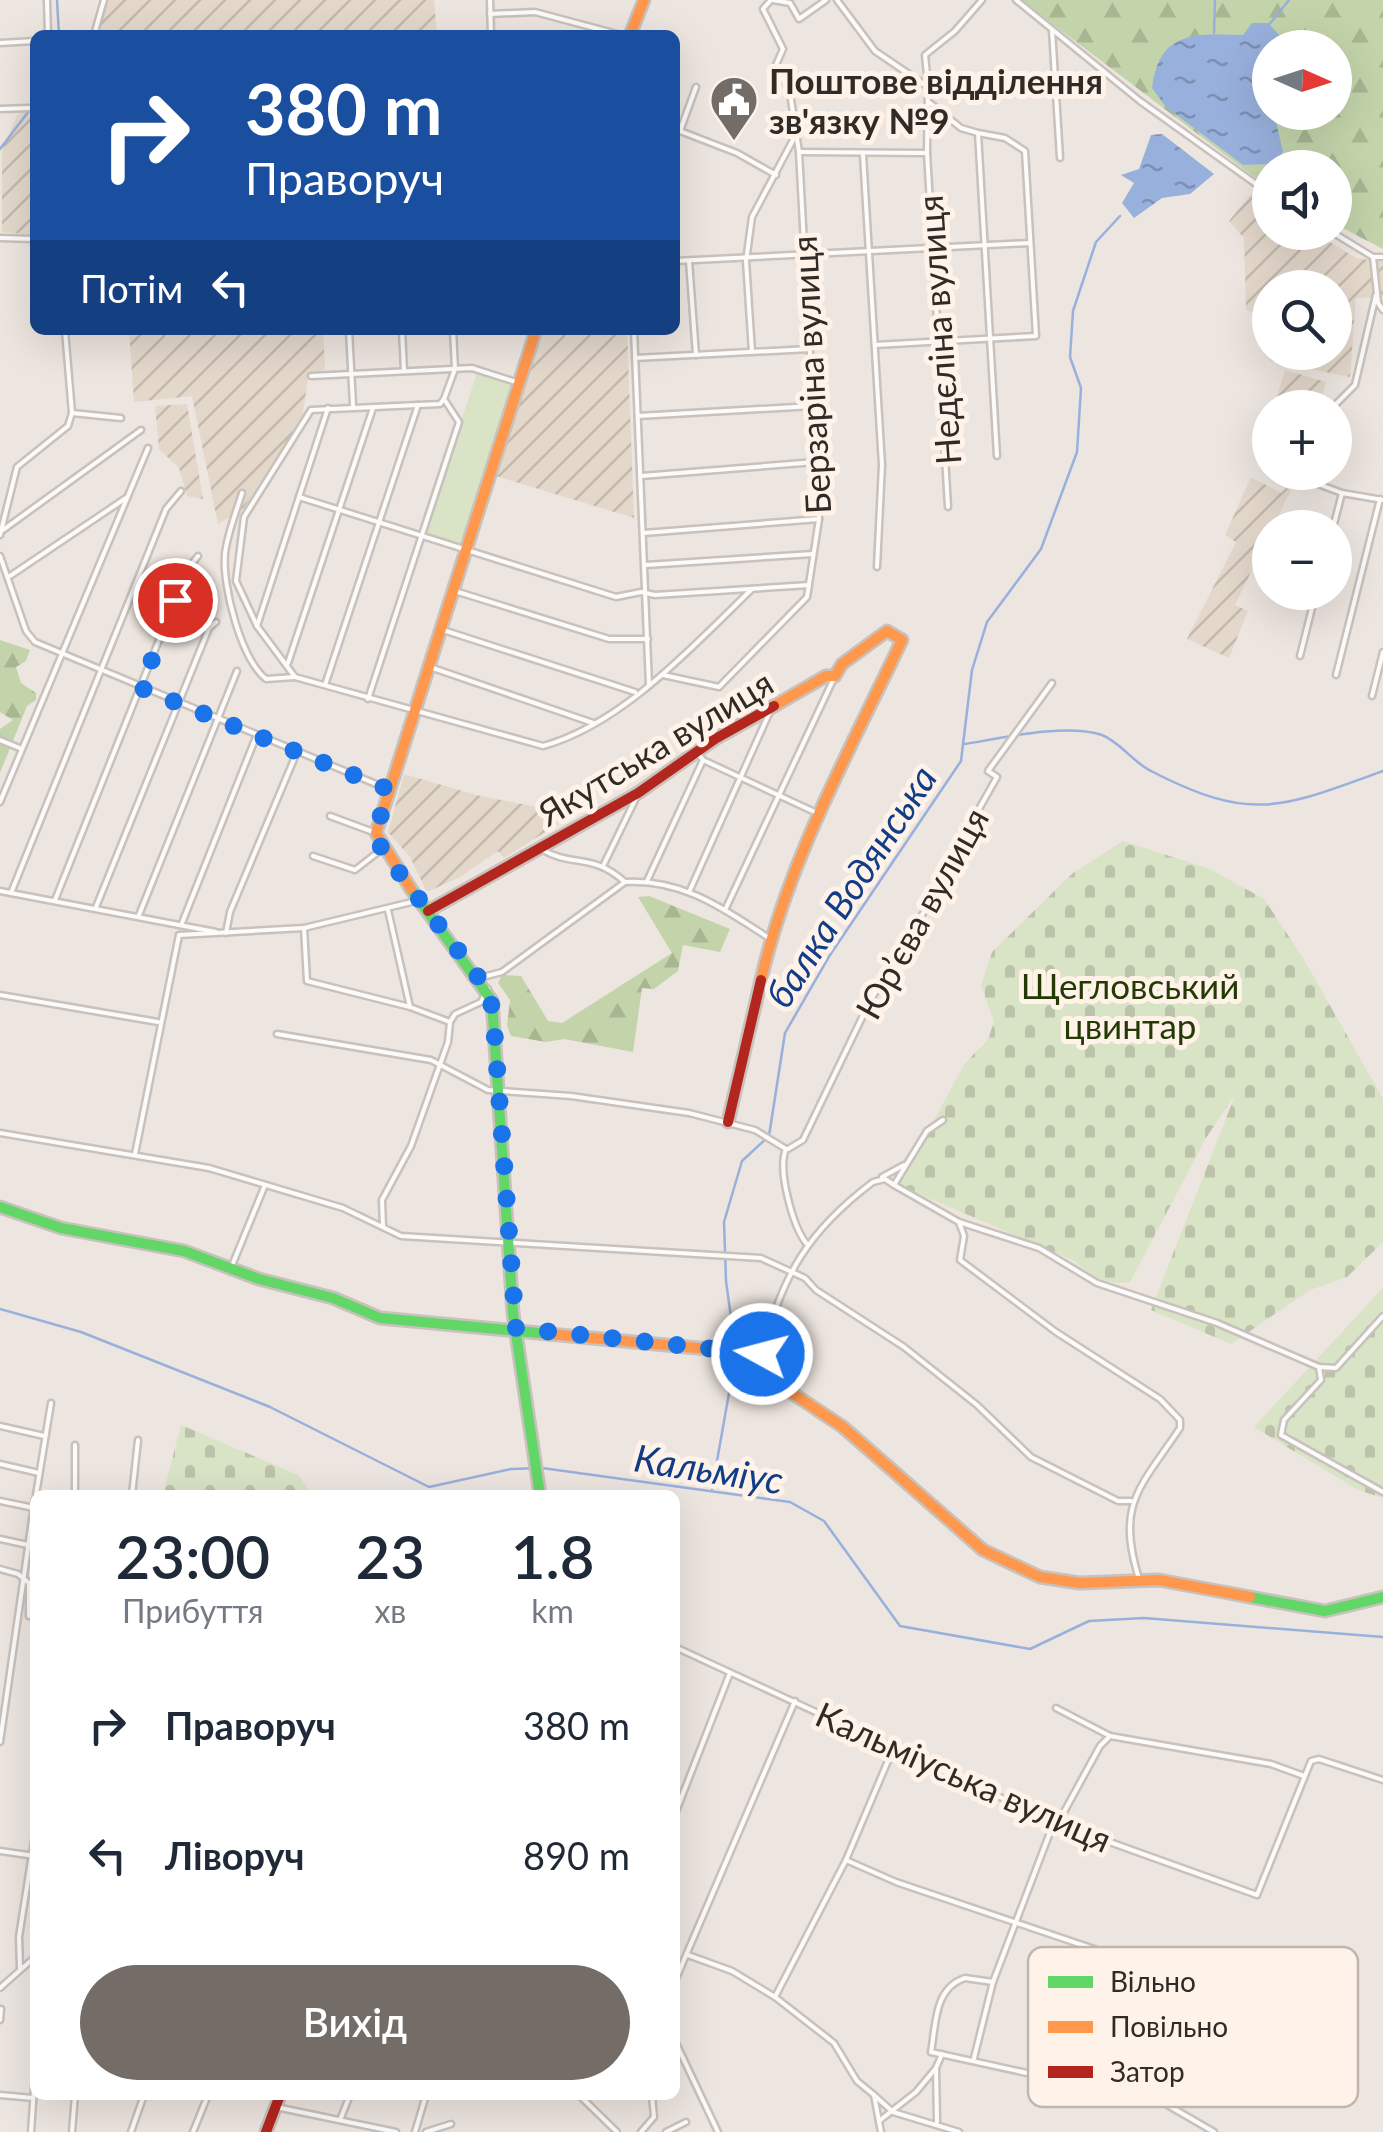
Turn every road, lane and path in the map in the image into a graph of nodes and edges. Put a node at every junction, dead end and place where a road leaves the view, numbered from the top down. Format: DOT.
graph roads {
  1 [pos="47,0"];
  2 [pos="104,0"];
  3 [pos="490,0"];
  4 [pos="644,0"];
  5 [pos="772,0"];
  6 [pos="826,0"];
  7 [pos="837,0"];
  8 [pos="982,0"];
  9 [pos="1016,0"];
  10 [pos="490,14"];
  11 [pos="48,30"];
  12 [pos="95,30"];
  13 [pos="491,30"];
  14 [pos="602,30"];
  15 [pos="632,30"];
  16 [pos="1052,30"];
  17 [pos="30,41"];
  18 [pos="0,42"];
  19 [pos="696,86"];
  20 [pos="928,87"];
  21 [pos="930,103"];
  22 [pos="29,108"];
  23 [pos="0,109"];
  24 [pos="978,133"];
  25 [pos="795,137"];
  26 [pos="798,152"];
  27 [pos="927,154"];
  28 [pos="864,155"];
  29 [pos="1060,158"];
  30 [pos="776,175"];
  31 [pos="1252,181"];
  32 [pos="0,238"];
  33 [pos="30,240"];
  34 [pos="1030,243"];
  35 [pos="1352,244"];
  36 [pos="984,246"];
  37 [pos="933,250"];
  38 [pos="869,255"];
  39 [pos="1373,257"];
  40 [pos="1383,257"];
  41 [pos="806,258"];
  42 [pos="680,261"];
  43 [pos="746,261"];
  44 [pos="689,262"];
  45 [pos="1376,295"];
  46 [pos="1383,310"];
  47 [pos="65,335"];
  48 [pos="349,335"];
  49 [pos="402,335"];
  50 [pos="453,335"];
  51 [pos="534,335"];
  52 [pos="634,335"];
  53 [pos="990,339"];
  54 [pos="939,342"];
  55 [pos="875,345"];
  56 [pos="810,349"];
  57 [pos="752,352"];
  58 [pos="696,355"];
  59 [pos="635,358"];
  60 [pos="455,369"];
  61 [pos="404,371"];
  62 [pos="352,374"];
  63 [pos="311,376"];
  64 [pos="519,383"];
  65 [pos="1349,390"];
  66 [pos="444,400"];
  67 [pos="418,405"];
  68 [pos="814,406"];
  69 [pos="354,407"];
  70 [pos="328,408"];
  71 [pos="374,408"];
  72 [pos="72,413"];
  73 [pos="638,416"];
  74 [pos="122,418"];
  75 [pos="141,430"];
  76 [pos="148,448"];
  77 [pos="996,456"];
  78 [pos="816,462"];
  79 [pos="641,476"];
  80 [pos="1332,490"];
  81 [pos="181,491"];
  82 [pos="242,493"];
  83 [pos="1342,494"];
  84 [pos="126,498"];
  85 [pos="298,498"];
  86 [pos="1382,500"];
  87 [pos="948,507"];
  88 [pos="1338,510"];
  89 [pos="339,511"];
  90 [pos="819,520"];
  91 [pos="378,524"];
  92 [pos="1,533"];
  93 [pos="644,533"];
  94 [pos="421,536"];
  95 [pos="466,550"];
  96 [pos="814,554"];
  97 [pos="0,556"];
  98 [pos="198,556"];
  99 [pos="646,565"];
  100 [pos="877,567"];
  101 [pos="8,578"];
  102 [pos="809,585"];
  103 [pos="752,588"];
  104 [pos="452,590"];
  105 [pos="646,593"];
  106 [pos="1312,610"];
  107 [pos="216,622"];
  108 [pos="257,626"];
  109 [pos="440,629"];
  110 [pos="648,639"];
  111 [pos="1383,652"];
  112 [pos="62,655"];
  113 [pos="1300,656"];
  114 [pos="288,663"];
  115 [pos="427,666"];
  116 [pos="101,671"];
  117 [pos="237,671"];
  118 [pos="663,675"];
  119 [pos="1336,675"];
  120 [pos="834,676"];
  121 [pos="295,677"];
  122 [pos="1052,682"];
  123 [pos="649,685"];
  124 [pos="325,686"];
  125 [pos="141,688"];
  126 [pos="637,693"];
  127 [pos="1372,696"];
  128 [pos="368,699"];
  129 [pos="179,704"];
  130 [pos="772,706"];
  131 [pos="413,709"];
  132 [pos="218,720"];
  133 [pos="593,722"];
  134 [pos="257,735"];
  135 [pos="0,740"];
  136 [pos="22,749"];
  137 [pos="297,752"];
  138 [pos="700,755"];
  139 [pos="741,777"];
  140 [pos="388,789"];
  141 [pos="638,794"];
  142 [pos="779,795"];
  143 [pos="0,802"];
  144 [pos="819,814"];
  145 [pos="330,816"];
  146 [pos="376,833"];
  147 [pos="542,849"];
  148 [pos="382,850"];
  149 [pos="313,856"];
  150 [pos="604,864"];
  151 [pos="647,881"];
  152 [pos="625,882"];
  153 [pos="690,890"];
  154 [pos="0,891"];
  155 [pos="10,893"];
  156 [pos="55,900"];
  157 [pos="420,900"];
  158 [pos="96,907"];
  159 [pos="388,910"];
  160 [pos="428,910"];
  161 [pos="724,910"];
  162 [pos="139,915"];
  163 [pos="182,923"];
  164 [pos="304,928"];
  165 [pos="223,933"];
  166 [pos="770,939"];
  167 [pos="479,978"];
  168 [pos="488,990"];
  169 [pos="0,995"];
  170 [pos="410,1006"];
  171 [pos="158,1022"];
  172 [pos="450,1022"];
  173 [pos="278,1034"];
  174 [pos="439,1064"];
  175 [pos="499,1090"];
  176 [pos="943,1120"];
  177 [pos="728,1122"];
  178 [pos="0,1133"];
  179 [pos="786,1150"];
  180 [pos="135,1154"];
  181 [pos="908,1162"];
  182 [pos="873,1182"];
  183 [pos="265,1185"];
  184 [pos="894,1185"];
  185 [pos="0,1207"];
  186 [pos="960,1222"];
  187 [pos="383,1229"];
  188 [pos="510,1243"];
  189 [pos="806,1243"];
  190 [pos="230,1268"];
  191 [pos="790,1272"];
  192 [pos="1383,1316"];
  193 [pos="516,1328"];
  194 [pos="762,1354"];
  195 [pos="1319,1367"];
  196 [pos="51,1403"];
  197 [pos="0,1426"];
  198 [pos="45,1436"];
  199 [pos="138,1440"];
  200 [pos="75,1445"];
  201 [pos="0,1464"];
  202 [pos="39,1473"];
  203 [pos="36,1490"];
  204 [pos="74,1490"];
  205 [pos="133,1490"];
  206 [pos="539,1490"];
  207 [pos="1383,1492"];
  208 [pos="0,1501"];
  209 [pos="1132,1502"];
  210 [pos="30,1507"];
  211 [pos="30,1533"];
  212 [pos="0,1539"];
  213 [pos="28,1545"];
  214 [pos="0,1569"];
  215 [pos="25,1578"];
  216 [pos="1140,1582"];
  217 [pos="1383,1597"];
  218 [pos="30,1605"];
  219 [pos="680,1649"];
  220 [pos="730,1673"];
  221 [pos="795,1701"];
  222 [pos="1056,1708"];
  223 [pos="1110,1736"];
  224 [pos="0,1742"];
  225 [pos="893,1750"];
  226 [pos="1306,1776"];
  227 [pos="1383,1780"];
  228 [pos="680,1801"];
  229 [pos="1056,1822"];
  230 [pos="0,1851"];
  231 [pos="30,1856"];
  232 [pos="846,1860"];
  233 [pos="30,1875"];
  234 [pos="1016,1923"];
  235 [pos="1087,1947"];
  236 [pos="688,1955"];
  237 [pos="30,1961"];
  238 [pos="20,1968"];
  239 [pos="680,1971"];
  240 [pos="993,1982"];
  241 [pos="0,1988"];
  242 [pos="775,1996"];
  243 [pos="1,2009"];
  244 [pos="0,2020"];
  245 [pos="680,2051"];
  246 [pos="942,2054"];
  247 [pos="974,2058"];
  248 [pos="936,2068"];
  249 [pos="1028,2071"];
  250 [pos="874,2094"];
  251 [pos="0,2096"];
  252 [pos="30,2098"];
  253 [pos="34,2100"];
  254 [pos="75,2100"];
  255 [pos="142,2100"];
  256 [pos="206,2100"];
  257 [pos="278,2100"];
  258 [pos="348,2100"];
  259 [pos="425,2100"];
  260 [pos="584,2100"];
  261 [pos="652,2100"];
  262 [pos="276,2107"];
  263 [pos="1171,2107"];
  264 [pos="893,2112"];
  265 [pos="340,2120"];
  266 [pos="879,2121"];
  267 [pos="686,2122"];
  268 [pos="938,2122"];
  269 [pos="452,2124"];
  270 [pos="31,2132"];
  271 [pos="72,2132"];
  272 [pos="131,2132"];
  273 [pos="193,2132"];
  274 [pos="266,2132"];
  275 [pos="396,2132"];
  276 [pos="415,2132"];
  277 [pos="426,2132"];
  278 [pos="617,2132"];
  279 [pos="642,2132"];
  280 [pos="666,2132"];
  281 [pos="718,2132"];
  282 [pos="882,2132"];
  283 [pos="959,2132"];
  284 [pos="1214,2132"];
  1 -- 11 [label="street"];
  2 -- 12 [label="street"];
  3 -- 10 [label="street"];
  4 -- 15 [label="street"];
  5 -- 6 [label="street"];
  5 -- 25 [label="street, Берзаріна вулиця"];
  7 -- 20 [label="street"];
  8 -- 20 [label="street"];
  9 -- 16 [label="street"];
  10 -- 13 [label="street"];
  10 -- 14 [label="street"];
  16 -- 29 [label="street"];
  16 -- 31 [label="street"];
  17 -- 18 [label="street"];
  19 -- 30 [label="street"];
  20 -- 21 [label="street, Недєліна вулиця"];
  21 -- 24 [label="street"];
  21 -- 27 [label="street, Недєліна вулиця"];
  22 -- 23 [label="street"];
  24 -- 34 [label="street"];
  24 -- 36 [label="street"];
  25 -- 26 [label="street, Берзаріна вулиця"];
  25 -- 30 [label="street"];
  26 -- 28 [label="street"];
  26 -- 41 [label="street, Берзаріна вулиця"];
  27 -- 28 [label="street"];
  27 -- 37 [label="street, Недєліна вулиця"];
  28 -- 38 [label="street"];
  30 -- 43 [label="street"];
  32 -- 33 [label="street"];
  34 -- 36 [label="street"];
  34 -- 53 [label="street"];
  35 -- 39 [label="street"];
  36 -- 37 [label="street"];
  36 -- 53 [label="street"];
  37 -- 38 [label="street"];
  37 -- 54 [label="street, Недєліна вулиця"];
  38 -- 41 [label="street"];
  38 -- 55 [label="street"];
  39 -- 40 [label="street"];
  39 -- 45 [label="street"];
  41 -- 43 [label="street"];
  41 -- 56 [label="street, Берзаріна вулиця"];
  42 -- 44 [label="street"];
  43 -- 44 [label="street"];
  43 -- 57 [label="street"];
  44 -- 58 [label="street"];
  45 -- 46 [label="street"];
  45 -- 65 [label="street"];
  47 -- 72 [label="street"];
  48 -- 62 [label="street"];
  49 -- 61 [label="street"];
  50 -- 60 [label="street"];
  51 -- 64 [label="street"];
  52 -- 59 [label="street"];
  53 -- 54 [label="street"];
  53 -- 77 [label="street"];
  54 -- 55 [label="street"];
  54 -- 87 [label="street, Недєліна вулиця"];
  55 -- 100 [label="street"];
  56 -- 57 [label="street"];
  56 -- 68 [label="street, Берзаріна вулиця"];
  57 -- 58 [label="street"];
  58 -- 59 [label="street"];
  59 -- 73 [label="street"];
  60 -- 61 [label="street"];
  60 -- 64 [label="street"];
  60 -- 66 [label="street"];
  61 -- 62 [label="street"];
  62 -- 63 [label="street"];
  62 -- 69 [label="street"];
  64 -- 95 [label="street"];
  66 -- 67 [label="street"];
  66 -- 94 [label="street"];
  67 -- 71 [label="street"];
  67 -- 91 [label="street"];
  68 -- 73 [label="street"];
  68 -- 78 [label="street, Берзаріна вулиця"];
  69 -- 70 [label="street"];
  69 -- 71 [label="street"];
  70 -- 85 [label="street"];
  70 -- 108 [label="street"];
  71 -- 89 [label="street"];
  72 -- 74 [label="street"];
  72 -- 92 [label="street"];
  73 -- 79 [label="street"];
  75 -- 92 [label="street"];
  76 -- 84 [label="street"];
  78 -- 79 [label="street"];
  78 -- 90 [label="street, Берзаріна вулиця"];
  79 -- 93 [label="street"];
  80 -- 83 [label="street"];
  81 -- 116 [label="street"];
  82 -- 121 [label="street"];
  83 -- 86 [label="street"];
  83 -- 88 [label="street"];
  84 -- 101 [label="street"];
  84 -- 112 [label="street"];
  85 -- 89 [label="street"];
  85 -- 108 [label="street"];
  86 -- 119 [label="street"];
  89 -- 91 [label="street"];
  89 -- 114 [label="street"];
  90 -- 93 [label="street"];
  90 -- 96 [label="street, Берзаріна вулиця"];
  91 -- 94 [label="street"];
  91 -- 124 [label="street"];
  93 -- 99 [label="street"];
  94 -- 95 [label="street"];
  94 -- 128 [label="street"];
  95 -- 104 [label="street"];
  95 -- 105 [label="street"];
  96 -- 99 [label="street"];
  96 -- 102 [label="street, Берзаріна вулиця"];
  97 -- 101 [label="street"];
  98 -- 125 [label="street"];
  99 -- 105 [label="street"];
  101 -- 112 [label="street"];
  102 -- 103 [label="street"];
  102 -- 118 [label="street, Берзаріна вулиця"];
  103 -- 105 [label="street"];
  103 -- 118 [label="street"];
  104 -- 109 [label="street"];
  104 -- 110 [label="street"];
  105 -- 110 [label="street"];
  106 -- 113 [label="street"];
  107 -- 129 [label="street"];
  108 -- 114 [label="street"];
  109 -- 115 [label="street"];
  109 -- 126 [label="street"];
  110 -- 123 [label="street"];
  111 -- 127 [label="street"];
  112 -- 116 [label="street"];
  112 -- 136 [label="street"];
  114 -- 121 [label="street"];
  115 -- 131 [label="street"];
  115 -- 133 [label="street"];
  116 -- 125 [label="street"];
  116 -- 155 [label="street"];
  117 -- 132 [label="street"];
  118 -- 123 [label="street"];
  120 -- 130 [label="street, Якутська вулиця"];
  120 -- 142 [label="street"];
  120 -- 144 [label="street, Якутська вулиця"];
  121 -- 124 [label="street"];
  122 -- 179 [label="street, Юр’єва вулиця"];
  123 -- 126 [label="street"];
  124 -- 128 [label="street"];
  125 -- 129 [label="street"];
  125 -- 156 [label="street"];
  126 -- 133 [label="street"];
  128 -- 131 [label="street"];
  129 -- 132 [label="street"];
  129 -- 158 [label="street"];
  130 -- 138 [label="street, Якутська вулиця"];
  130 -- 139 [label="street"];
  131 -- 133 [label="street"];
  131 -- 140 [label="street"];
  132 -- 134 [label="street"];
  132 -- 162 [label="street"];
  134 -- 137 [label="street"];
  134 -- 163 [label="street"];
  135 -- 136 [label="street"];
  136 -- 143 [label="street"];
  137 -- 140 [label="street"];
  137 -- 165 [label="street"];
  138 -- 139 [label="street"];
  138 -- 141 [label="street, Якутська вулиця"];
  138 -- 151 [label="street"];
  139 -- 142 [label="street"];
  139 -- 153 [label="street"];
  140 -- 146 [label="street"];
  141 -- 147 [label="street, Якутська вулиця"];
  141 -- 150 [label="street"];
  142 -- 144 [label="street"];
  142 -- 161 [label="street"];
  144 -- 166 [label="street"];
  145 -- 146 [label="street"];
  146 -- 148 [label="street"];
  147 -- 150 [label="street"];
  147 -- 160 [label="street, Якутська вулиця"];
  148 -- 149 [label="street"];
  148 -- 157 [label="street"];
  150 -- 152 [label="street"];
  151 -- 152 [label="street"];
  151 -- 153 [label="street"];
  152 -- 167 [label="street"];
  153 -- 161 [label="street"];
  154 -- 155 [label="street"];
  155 -- 156 [label="street"];
  156 -- 158 [label="street"];
  157 -- 159 [label="street"];
  157 -- 160 [label="street"];
  158 -- 162 [label="street"];
  159 -- 164 [label="street"];
  159 -- 170 [label="street"];
  160 -- 167 [label="street"];
  161 -- 166 [label="street"];
  162 -- 163 [label="street"];
  163 -- 165 [label="street"];
  164 -- 165 [label="street"];
  164 -- 170 [label="street"];
  165 -- 171 [label="street"];
  166 -- 177 [label="street"];
  167 -- 168 [label="street"];
  168 -- 172 [label="street"];
  168 -- 175 [label="street"];
  169 -- 171 [label="street"];
  170 -- 172 [label="street"];
  171 -- 180 [label="street"];
  172 -- 174 [label="street"];
  173 -- 174 [label="street"];
  174 -- 175 [label="street"];
  174 -- 187 [label="street"];
  175 -- 177 [label="street"];
  175 -- 188 [label="street"];
  176 -- 181 [label="street"];
  177 -- 179 [label="street"];
  178 -- 180 [label="street"];
  179 -- 189 [label="street"];
  180 -- 183 [label="street"];
  181 -- 182 [label="street"];
  181 -- 184 [label="street"];
  182 -- 184 [label="street"];
  182 -- 189 [label="street"];
  183 -- 187 [label="street"];
  183 -- 190 [label="street"];
  184 -- 186 [label="street"];
  185 -- 190 [label="street"];
  186 -- 195 [label="street"];
  186 -- 209 [label="street"];
  187 -- 188 [label="street"];
  188 -- 191 [label="street"];
  188 -- 193 [label="street"];
  189 -- 191 [label="street"];
  190 -- 193 [label="street"];
  191 -- 194 [label="street"];
  191 -- 209 [label="street"];
  192 -- 195 [label="street"];
  193 -- 194 [label="street"];
  193 -- 206 [label="street"];
  194 -- 216 [label="street"];
  195 -- 207 [label="street"];
  196 -- 198 [label="street"];
  197 -- 198 [label="street"];
  198 -- 202 [label="street"];
  199 -- 205 [label="street"];
  200 -- 204 [label="street"];
  201 -- 202 [label="street"];
  202 -- 203 [label="street"];
  208 -- 210 [label="street"];
  209 -- 216 [label="street"];
  211 -- 213 [label="street"];
  212 -- 213 [label="street"];
  213 -- 215 [label="street"];
  214 -- 215 [label="street"];
  215 -- 218 [label="street"];
  215 -- 224 [label="street"];
  216 -- 217 [label="street"];
  219 -- 220 [label="street, Кальміуська вулиця"];
  220 -- 221 [label="street, Кальміуська вулиця"];
  220 -- 228 [label="street"];
  221 -- 225 [label="street, Кальміуська вулиця"];
  221 -- 236 [label="street"];
  222 -- 223 [label="street"];
  223 -- 226 [label="street"];
  223 -- 229 [label="street"];
  225 -- 229 [label="street, Кальміуська вулиця"];
  225 -- 232 [label="street"];
  226 -- 227 [label="street"];
  226 -- 229 [label="street, Кальміуська вулиця"];
  229 -- 234 [label="street"];
  230 -- 231 [label="street"];
  232 -- 234 [label="street"];
  232 -- 242 [label="street"];
  233 -- 238 [label="street"];
  234 -- 235 [label="street"];
  234 -- 240 [label="street"];
  236 -- 239 [label="street"];
  236 -- 242 [label="street"];
  237 -- 238 [label="street"];
  238 -- 241 [label="street"];
  240 -- 246 [label="street"];
  240 -- 247 [label="street"];
  242 -- 250 [label="street"];
  243 -- 244 [label="street"];
  245 -- 281 [label="street"];
  246 -- 247 [label="street"];
  246 -- 248 [label="street"];
  247 -- 249 [label="street"];
  248 -- 264 [label="street"];
  248 -- 268 [label="street"];
  250 -- 264 [label="street"];
  250 -- 266 [label="street"];
  251 -- 252 [label="street"];
  253 -- 270 [label="street"];
  254 -- 271 [label="street"];
  255 -- 272 [label="street"];
  256 -- 273 [label="street"];
  257 -- 262 [label="street"];
  258 -- 265 [label="street"];
  259 -- 276 [label="street"];
  260 -- 278 [label="street"];
  261 -- 279 [label="street"];
  262 -- 265 [label="street"];
  262 -- 274 [label="street"];
  263 -- 284 [label="street"];
  264 -- 266 [label="street"];
  264 -- 268 [label="street"];
  265 -- 275 [label="street"];
  266 -- 282 [label="street"];
  267 -- 280 [label="street"];
  268 -- 283 [label="street"];
  269 -- 277 [label="street"];
}
